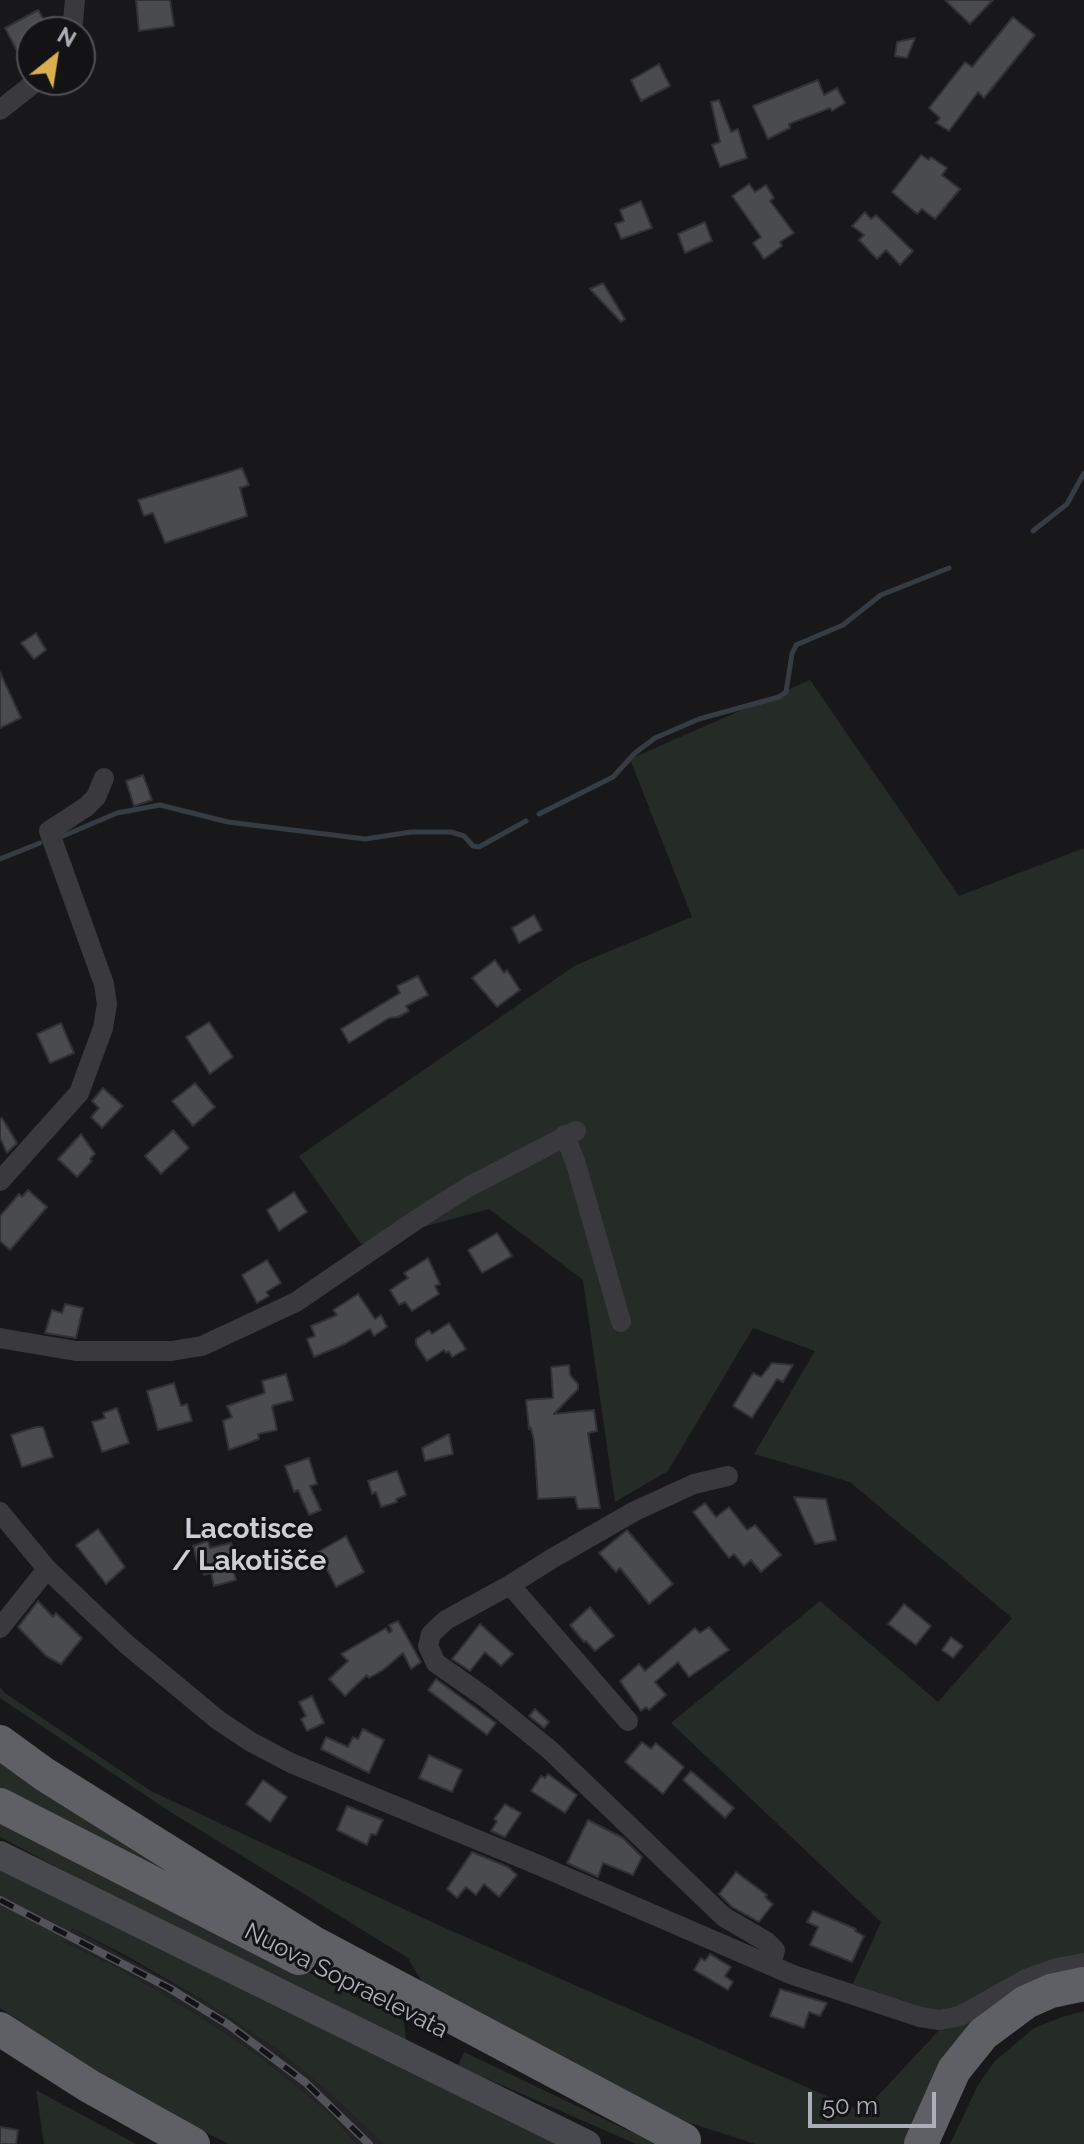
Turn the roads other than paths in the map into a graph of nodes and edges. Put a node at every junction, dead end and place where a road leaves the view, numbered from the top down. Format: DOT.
graph roads {
  1 [pos="18,96"];
  2 [pos="0,110"];
  3 [pos="104,778"];
  4 [pos="0,1181"];
  5 [pos="621,1322"];
  6 [pos="0,1338"];
  7 [pos="728,1476"];
  8 [pos="0,1512"];
  9 [pos="47,1569"];
  10 [pos="510,1585"];
  11 [pos="0,1628"];
  12 [pos="628,1721"];
  13 [pos="0,1742"];
  14 [pos="0,1805"];
  15 [pos="0,1855"];
  16 [pos="1084,1963"];
  17 [pos="771,1965"];
  18 [pos="1084,1984"];
  19 [pos="1084,2003"];
  20 [pos="0,2029"];
  21 [pos="0,2052"];
  22 [pos="691,2142"];
  23 [pos="163,2144"];
  24 [pos="193,2144"];
  25 [pos="587,2144"];
  26 [pos="921,2144"];
  27 [pos="940,2144"];
  1 -- 2 [label="street"];
  3 -- 4 [label="street"];
  5 -- 6 [label="street"];
  7 -- 10 [label="street"];
  8 -- 9 [label="street"];
  9 -- 11 [label="street"];
  9 -- 17 [label="street"];
  10 -- 12 [label="street"];
  10 -- 17 [label="street"];
  13 -- 22 [label="highway"];
  14 -- 22 [label="highway, Nuova Sopraelevata"];
  15 -- 25 [label="main road"];
  16 -- 17 [label="street"];
  18 -- 26 [label="highway"];
  19 -- 27 [label="highway"];
  20 -- 24 [label="highway"];
  21 -- 23 [label="highway"];
}
